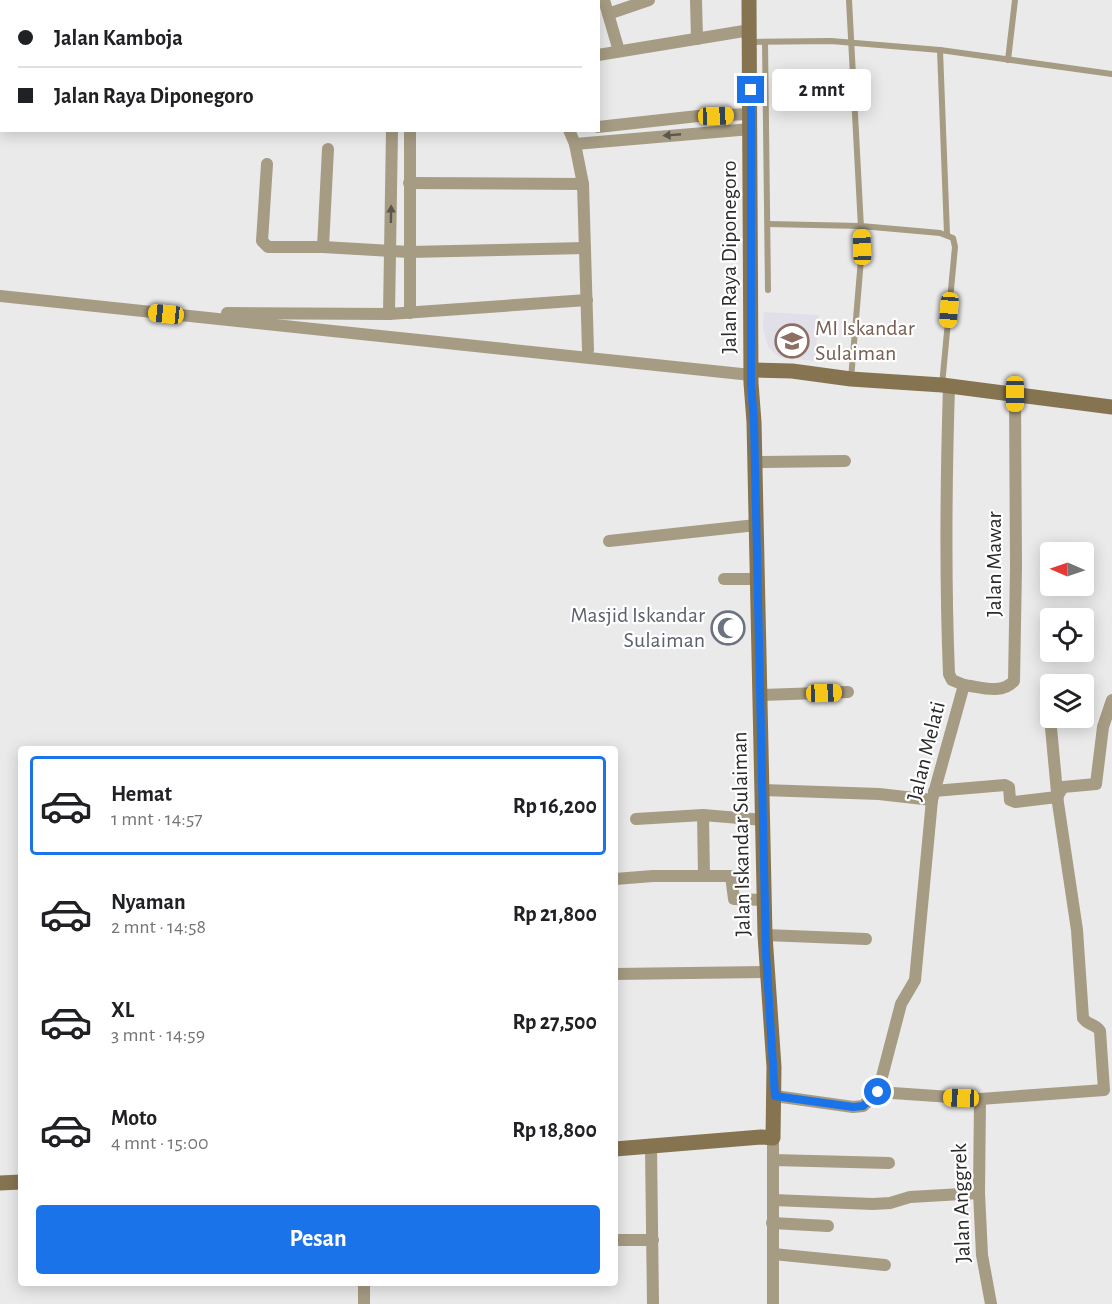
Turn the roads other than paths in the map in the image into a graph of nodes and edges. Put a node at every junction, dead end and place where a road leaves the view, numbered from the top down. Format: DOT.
graph roads {
  1 [pos="604,0"];
  2 [pos="649,0"];
  3 [pos="696,0"];
  4 [pos="748,0"];
  5 [pos="849,0"];
  6 [pos="1015,0"];
  7 [pos="608,14"];
  8 [pos="755,38"];
  9 [pos="697,39"];
  10 [pos="851,43"];
  11 [pos="940,50"];
  12 [pos="619,51"];
  13 [pos="600,55"];
  14 [pos="1008,60"];
  15 [pos="1112,65"];
  16 [pos="1112,74"];
  17 [pos="751,122"];
  18 [pos="600,127"];
  19 [pos="392,132"];
  20 [pos="410,132"];
  21 [pos="570,132"];
  22 [pos="597,136"];
  23 [pos="575,144"];
  24 [pos="328,149"];
  25 [pos="267,164"];
  26 [pos="410,183"];
  27 [pos="583,184"];
  28 [pos="768,224"];
  29 [pos="861,226"];
  30 [pos="947,234"];
  31 [pos="323,248"];
  32 [pos="585,248"];
  33 [pos="391,252"];
  34 [pos="409,252"];
  35 [pos="768,290"];
  36 [pos="0,296"];
  37 [pos="587,300"];
  38 [pos="227,313"];
  39 [pos="410,313"];
  40 [pos="389,314"];
  41 [pos="588,350"];
  42 [pos="752,373"];
  43 [pos="851,378"];
  44 [pos="946,385"];
  45 [pos="1015,394"];
  46 [pos="1112,407"];
  47 [pos="845,461"];
  48 [pos="755,462"];
  49 [pos="756,525"];
  50 [pos="609,541"];
  51 [pos="724,579"];
  52 [pos="758,579"];
  53 [pos="964,685"];
  54 [pos="848,692"];
  55 [pos="760,695"];
  56 [pos="1112,700"];
  57 [pos="1051,728"];
  58 [pos="763,790"];
  59 [pos="933,796"];
  60 [pos="1057,798"];
  61 [pos="704,815"];
  62 [pos="636,819"];
  63 [pos="764,820"];
  64 [pos="704,875"];
  65 [pos="618,879"];
  66 [pos="765,900"];
  67 [pos="765,935"];
  68 [pos="866,939"];
  69 [pos="766,972"];
  70 [pos="618,974"];
  71 [pos="878,1092"];
  72 [pos="775,1096"];
  73 [pos="980,1099"];
  74 [pos="773,1138"];
  75 [pos="651,1147"];
  76 [pos="618,1149"];
  77 [pos="772,1160"];
  78 [pos="889,1163"];
  79 [pos="18,1182"];
  80 [pos="0,1183"];
  81 [pos="979,1193"];
  82 [pos="773,1200"];
  83 [pos="772,1223"];
  84 [pos="828,1226"];
  85 [pos="618,1240"];
  86 [pos="653,1240"];
  87 [pos="773,1254"];
  88 [pos="885,1265"];
  89 [pos="364,1286"];
  90 [pos="364,1304"];
  91 [pos="652,1304"];
  92 [pos="773,1304"];
  93 [pos="991,1304"];
  1 -- 7 [label="street"];
  2 -- 7 [label="street"];
  3 -- 9 [label="street"];
  4 -- 8 [label="street, Jalan Raya Diponegoro"];
  5 -- 10 [label="lane"];
  6 -- 14 [label="lane"];
  7 -- 12 [label="street"];
  8 -- 9 [label="street"];
  8 -- 10 [label="lane"];
  8 -- 17 [label="street, Jalan Raya Diponegoro"];
  8 -- 28 [label="lane"];
  9 -- 12 [label="street"];
  10 -- 11 [label="lane"];
  10 -- 29 [label="lane"];
  11 -- 14 [label="lane"];
  11 -- 30 [label="lane"];
  12 -- 13 [label="street"];
  14 -- 16 [label="lane"];
  15 -- 16 [label="lane"];
  17 -- 18 [label="street"];
  17 -- 22 [label="street, one-way"];
  17 -- 42 [label="street, Jalan Raya Diponegoro"];
  33 -- 19 [label="street, one-way"];
  20 -- 26 [label="street"];
  21 -- 23 [label="street"];
  22 -- 23 [label="street"];
  23 -- 27 [label="street"];
  24 -- 31 [label="street"];
  25 -- 31 [label="street"];
  26 -- 27 [label="street"];
  26 -- 34 [label="street"];
  27 -- 32 [label="street"];
  28 -- 29 [label="lane"];
  28 -- 35 [label="lane"];
  29 -- 30 [label="lane"];
  29 -- 43 [label="lane"];
  30 -- 44 [label="lane"];
  31 -- 33 [label="street"];
  32 -- 34 [label="street"];
  32 -- 37 [label="street"];
  33 -- 34 [label="street"];
  33 -- 40 [label="street"];
  34 -- 39 [label="street"];
  36 -- 42 [label="street"];
  37 -- 39 [label="street"];
  37 -- 41 [label="street"];
  38 -- 40 [label="street"];
  39 -- 40 [label="street"];
  42 -- 43 [label="street"];
  42 -- 48 [label="street, Jalan Iskandar Sulaiman"];
  43 -- 44 [label="street"];
  44 -- 45 [label="street"];
  44 -- 53 [label="street, Jalan Melati"];
  45 -- 46 [label="street"];
  45 -- 53 [label="street, Jalan Mawar"];
  47 -- 48 [label="street"];
  48 -- 49 [label="street, Jalan Iskandar Sulaiman"];
  49 -- 50 [label="street"];
  49 -- 52 [label="street, Jalan Iskandar Sulaiman"];
  51 -- 52 [label="street"];
  52 -- 55 [label="street, Jalan Iskandar Sulaiman"];
  53 -- 59 [label="street, Jalan Melati"];
  54 -- 55 [label="street"];
  55 -- 58 [label="street, Jalan Iskandar Sulaiman"];
  56 -- 60 [label="street"];
  57 -- 60 [label="street"];
  58 -- 59 [label="street"];
  58 -- 63 [label="street, Jalan Iskandar Sulaiman"];
  59 -- 60 [label="street"];
  59 -- 71 [label="street, Jalan Melati"];
  60 -- 73 [label="street"];
  61 -- 62 [label="street"];
  61 -- 63 [label="street"];
  61 -- 64 [label="street"];
  63 -- 66 [label="street, Jalan Iskandar Sulaiman"];
  64 -- 65 [label="street"];
  64 -- 66 [label="street"];
  66 -- 67 [label="street, Jalan Iskandar Sulaiman"];
  67 -- 68 [label="street"];
  67 -- 69 [label="street, Jalan Iskandar Sulaiman"];
  69 -- 70 [label="street"];
  69 -- 72 [label="street, Jalan Iskandar Sulaiman"];
  71 -- 72 [label="street"];
  71 -- 73 [label="street"];
  72 -- 74 [label="street, Jalan Iskandar Sulaiman"];
  73 -- 81 [label="street, Jalan Anggrek"];
  74 -- 75 [label="street"];
  74 -- 77 [label="street"];
  75 -- 76 [label="street"];
  75 -- 86 [label="street"];
  77 -- 78 [label="street"];
  77 -- 82 [label="street"];
  79 -- 80 [label="street"];
  81 -- 82 [label="street"];
  81 -- 93 [label="street, Jalan Anggrek"];
  82 -- 83 [label="street"];
  83 -- 84 [label="street"];
  83 -- 87 [label="street"];
  85 -- 86 [label="street"];
  86 -- 91 [label="street"];
  87 -- 88 [label="street"];
  87 -- 92 [label="street"];
  89 -- 90 [label="street"];
}
